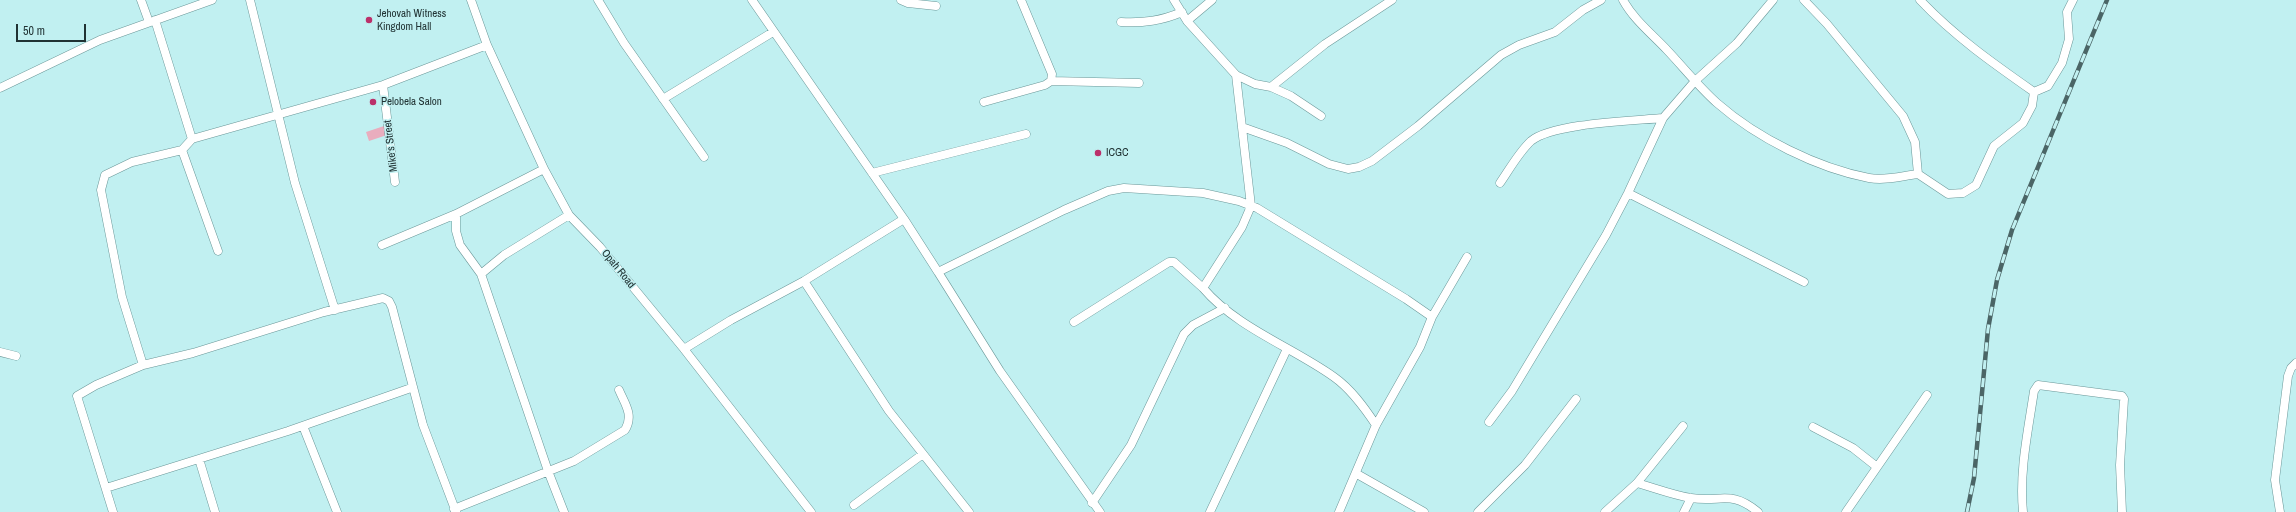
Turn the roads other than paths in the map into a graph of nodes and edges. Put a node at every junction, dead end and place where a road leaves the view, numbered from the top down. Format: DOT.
graph roads {
  1 [pos="141,0"];
  2 [pos="212,0"];
  3 [pos="250,0"];
  4 [pos="471,0"];
  5 [pos="598,0"];
  6 [pos="752,0"];
  7 [pos="901,0"];
  8 [pos="1021,0"];
  9 [pos="1174,0"];
  10 [pos="1212,0"];
  11 [pos="1392,0"];
  12 [pos="1601,0"];
  13 [pos="1623,0"];
  14 [pos="1773,0"];
  15 [pos="1804,0"];
  16 [pos="1920,0"];
  17 [pos="2073,0"];
  18 [pos="936,6"];
  19 [pos="1182,12"];
  20 [pos="152,21"];
  21 [pos="1187,21"];
  22 [pos="1121,22"];
  23 [pos="773,32"];
  24 [pos="487,45"];
  25 [pos="1236,75"];
  26 [pos="1051,81"];
  27 [pos="1694,81"];
  28 [pos="1139,83"];
  29 [pos="383,85"];
  30 [pos="1271,87"];
  31 [pos="0,88"];
  32 [pos="2034,92"];
  33 [pos="663,98"];
  34 [pos="984,102"];
  35 [pos="279,114"];
  36 [pos="1321,116"];
  37 [pos="1663,118"];
  38 [pos="1242,127"];
  39 [pos="1026,134"];
  40 [pos="192,139"];
  41 [pos="182,150"];
  42 [pos="704,157"];
  43 [pos="544,169"];
  44 [pos="872,173"];
  45 [pos="1918,174"];
  46 [pos="395,182"];
  47 [pos="1500,183"];
  48 [pos="1628,193"];
  49 [pos="1251,206"];
  50 [pos="456,214"];
  51 [pos="569,215"];
  52 [pos="904,219"];
  53 [pos="382,245"];
  54 [pos="218,251"];
  55 [pos="1467,257"];
  56 [pos="938,272"];
  57 [pos="481,274"];
  58 [pos="804,282"];
  59 [pos="1804,282"];
  60 [pos="1203,288"];
  61 [pos="1225,308"];
  62 [pos="335,310"];
  63 [pos="1432,317"];
  64 [pos="1074,322"];
  65 [pos="684,349"];
  66 [pos="1287,349"];
  67 [pos="0,352"];
  68 [pos="16,356"];
  69 [pos="2296,363"];
  70 [pos="143,365"];
  71 [pos="411,388"];
  72 [pos="619,390"];
  73 [pos="1926,394"];
  74 [pos="1576,399"];
  75 [pos="1489,422"];
  76 [pos="1376,424"];
  77 [pos="303,426"];
  78 [pos="1683,426"];
  79 [pos="1813,427"];
  80 [pos="923,454"];
  81 [pos="199,459"];
  82 [pos="1877,467"];
  83 [pos="548,471"];
  84 [pos="1357,474"];
  85 [pos="1637,483"];
  86 [pos="106,488"];
  87 [pos="1691,498"];
  88 [pos="1092,503"];
  89 [pos="854,505"];
  90 [pos="455,510"];
  91 [pos="113,512"];
  92 [pos="216,512"];
  93 [pos="337,512"];
  94 [pos="564,512"];
  95 [pos="811,512"];
  96 [pos="968,512"];
  97 [pos="1100,512"];
  98 [pos="1210,512"];
  99 [pos="1339,512"];
  100 [pos="1424,512"];
  101 [pos="1478,512"];
  102 [pos="1605,512"];
  103 [pos="1684,512"];
  104 [pos="1758,512"];
  105 [pos="1846,512"];
  106 [pos="2023,512"];
  107 [pos="2122,512"];
  108 [pos="2280,512"];
  1 -- 20 [label="street"];
  2 -- 20 [label="street"];
  3 -- 35 [label="street"];
  4 -- 24 [label="street, Opah Road"];
  5 -- 33 [label="street"];
  6 -- 23 [label="street"];
  7 -- 18 [label="street"];
  8 -- 26 [label="street"];
  9 -- 19 [label="street"];
  10 -- 21 [label="street"];
  11 -- 30 [label="street"];
  12 -- 38 [label="street"];
  13 -- 27 [label="street"];
  14 -- 27 [label="street"];
  15 -- 45 [label="street"];
  16 -- 32 [label="street"];
  17 -- 32 [label="street"];
  19 -- 21 [label="street"];
  19 -- 22 [label="street"];
  20 -- 31 [label="street"];
  20 -- 40 [label="street"];
  21 -- 25 [label="street"];
  23 -- 33 [label="street"];
  23 -- 44 [label="street"];
  24 -- 29 [label="street"];
  24 -- 43 [label="street, Opah Road"];
  25 -- 30 [label="street"];
  25 -- 38 [label="street"];
  26 -- 28 [label="street"];
  26 -- 34 [label="street"];
  27 -- 37 [label="street"];
  27 -- 45 [label="street"];
  29 -- 35 [label="street"];
  29 -- 46 [label="street, Mike's Street"];
  30 -- 36 [label="street"];
  32 -- 45 [label="street"];
  33 -- 42 [label="street"];
  35 -- 40 [label="street"];
  35 -- 62 [label="street"];
  37 -- 47 [label="street"];
  37 -- 48 [label="street"];
  38 -- 49 [label="street"];
  39 -- 44 [label="street"];
  40 -- 41 [label="street"];
  41 -- 54 [label="street"];
  41 -- 70 [label="street"];
  43 -- 50 [label="street"];
  43 -- 51 [label="street, Opah Road"];
  44 -- 52 [label="street"];
  48 -- 59 [label="street"];
  48 -- 75 [label="street"];
  49 -- 56 [label="street"];
  49 -- 60 [label="street"];
  49 -- 63 [label="street"];
  50 -- 53 [label="street"];
  50 -- 57 [label="street"];
  51 -- 57 [label="street"];
  51 -- 65 [label="street, Opah Road"];
  52 -- 56 [label="street"];
  52 -- 58 [label="street"];
  55 -- 63 [label="street"];
  56 -- 88 [label="street"];
  57 -- 83 [label="street"];
  58 -- 65 [label="street"];
  58 -- 80 [label="street"];
  60 -- 61 [label="street"];
  60 -- 64 [label="street"];
  61 -- 66 [label="street"];
  61 -- 88 [label="street"];
  62 -- 70 [label="street"];
  62 -- 71 [label="street"];
  63 -- 76 [label="street"];
  65 -- 95 [label="street, Opah Road"];
  66 -- 76 [label="street"];
  66 -- 98 [label="street"];
  67 -- 68 [label="street"];
  69 -- 108 [label="street"];
  70 -- 86 [label="street"];
  71 -- 77 [label="street"];
  71 -- 90 [label="street"];
  72 -- 83 [label="street"];
  73 -- 82 [label="street"];
  74 -- 101 [label="street"];
  76 -- 84 [label="street"];
  77 -- 81 [label="street"];
  77 -- 93 [label="street"];
  78 -- 85 [label="street"];
  79 -- 82 [label="street"];
  80 -- 89 [label="street"];
  80 -- 96 [label="street"];
  81 -- 86 [label="street"];
  81 -- 92 [label="street"];
  82 -- 105 [label="street"];
  83 -- 90 [label="street"];
  83 -- 94 [label="street"];
  84 -- 99 [label="street"];
  84 -- 100 [label="street"];
  85 -- 87 [label="street"];
  85 -- 102 [label="street"];
  86 -- 91 [label="street"];
  87 -- 103 [label="street"];
  87 -- 104 [label="street"];
  88 -- 97 [label="street"];
  106 -- 107 [label="street"];
}
